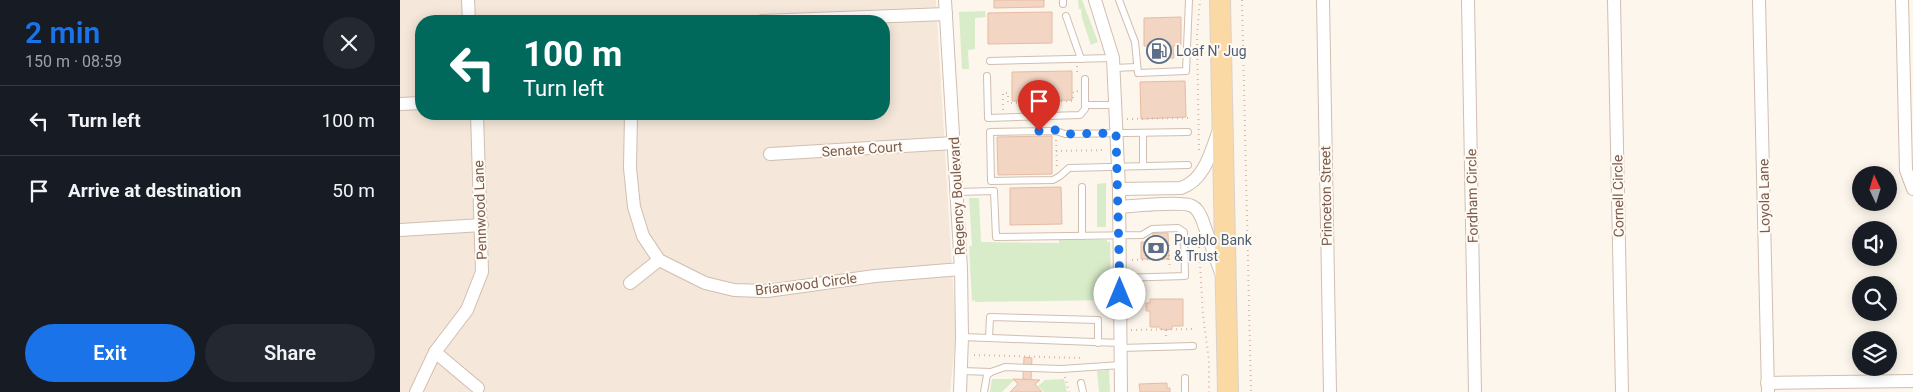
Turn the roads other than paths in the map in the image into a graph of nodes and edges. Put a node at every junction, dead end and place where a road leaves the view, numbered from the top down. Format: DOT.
graph roads {
  1 [pos="468,0"];
  2 [pos="945,0"];
  3 [pos="1096,0"];
  4 [pos="1120,0"];
  5 [pos="1189,0"];
  6 [pos="1220,0"];
  7 [pos="1322,0"];
  8 [pos="1468,0"];
  9 [pos="1614,0"];
  10 [pos="1760,0"];
  11 [pos="1902,0"];
  12 [pos="946,14"];
  13 [pos="469,15"];
  14 [pos="890,16"];
  15 [pos="1066,16"];
  16 [pos="1081,59"];
  17 [pos="990,60"];
  18 [pos="1114,63"];
  19 [pos="1138,67"];
  20 [pos="987,76"];
  21 [pos="1085,79"];
  22 [pos="415,103"];
  23 [pos="400,104"];
  24 [pos="1086,105"];
  25 [pos="1115,105"];
  26 [pos="477,120"];
  27 [pos="631,120"];
  28 [pos="1223,121"];
  29 [pos="1188,132"];
  30 [pos="1122,133"];
  31 [pos="1143,133"];
  32 [pos="954,143"];
  33 [pos="770,154"];
  34 [pos="1188,165"];
  35 [pos="1143,166"];
  36 [pos="1118,167"];
  37 [pos="1082,187"];
  38 [pos="1119,189"];
  39 [pos="1913,189"];
  40 [pos="957,192"];
  41 [pos="1119,207"];
  42 [pos="482,225"];
  43 [pos="400,230"];
  44 [pos="1120,235"];
  45 [pos="1082,236"];
  46 [pos="659,260"];
  47 [pos="961,269"];
  48 [pos="1125,278"];
  49 [pos="630,282"];
  50 [pos="1226,289"];
  51 [pos="962,337"];
  52 [pos="989,338"];
  53 [pos="1098,343"];
  54 [pos="1120,346"];
  55 [pos="1193,346"];
  56 [pos="434,352"];
  57 [pos="1120,365"];
  58 [pos="962,371"];
  59 [pos="991,372"];
  60 [pos="1185,378"];
  61 [pos="1913,381"];
  62 [pos="1081,383"];
  63 [pos="478,388"];
  64 [pos="1768,388"];
  65 [pos="416,392"];
  66 [pos="960,392"];
  67 [pos="984,392"];
  68 [pos="1083,392"];
  69 [pos="1121,392"];
  70 [pos="1185,392"];
  71 [pos="1228,392"];
  72 [pos="1330,392"];
  73 [pos="1475,392"];
  74 [pos="1622,392"];
  1 -- 13 [label="street"];
  2 -- 12 [label="street, Regency Boulevard"];
  3 -- 18 [label="street"];
  4 -- 19 [label="lane"];
  5 -- 19 [label="lane"];
  6 -- 28 [label="main road"];
  7 -- 72 [label="street, Princeton Street"];
  8 -- 73 [label="street, Fordham Circle"];
  9 -- 74 [label="street, Cornell Circle"];
  10 -- 64 [label="street, Loyola Lane"];
  11 -- 39 [label="street"];
  12 -- 14 [label="street"];
  12 -- 32 [label="street, Regency Boulevard"];
  15 -- 16 [label="lane"];
  16 -- 17 [label="lane"];
  16 -- 18 [label="lane"];
  18 -- 19 [label="lane"];
  18 -- 25 [label="street"];
  20 -- 24 [label="lane"];
  21 -- 24 [label="lane"];
  22 -- 23 [label="street"];
  24 -- 25 [label="lane"];
  25 -- 30 [label="street"];
  26 -- 42 [label="street, Pennwood Lane"];
  27 -- 46 [label="street, Briarwood Circle"];
  28 -- 38 [label="street"];
  28 -- 50 [label="main road"];
  29 -- 31 [label="lane"];
  30 -- 31 [label="lane"];
  30 -- 36 [label="street"];
  30 -- 36 [label="lane"];
  31 -- 35 [label="lane"];
  32 -- 33 [label="street, Senate Court"];
  32 -- 40 [label="street, Regency Boulevard"];
  34 -- 35 [label="lane"];
  35 -- 36 [label="lane"];
  36 -- 38 [label="street"];
  37 -- 45 [label="lane"];
  38 -- 41 [label="street"];
  40 -- 45 [label="lane"];
  40 -- 47 [label="street, Regency Boulevard"];
  41 -- 44 [label="street"];
  41 -- 50 [label="street"];
  42 -- 43 [label="street"];
  42 -- 56 [label="street, Pennwood Lane"];
  44 -- 45 [label="lane"];
  44 -- 48 [label="street"];
  44 -- 48 [label="lane"];
  46 -- 47 [label="street, Briarwood Circle"];
  46 -- 49 [label="street"];
  47 -- 51 [label="street, Regency Boulevard"];
  48 -- 54 [label="street"];
  50 -- 71 [label="main road"];
  51 -- 52 [label="lane"];
  51 -- 58 [label="street, Regency Boulevard"];
  52 -- 53 [label="lane"];
  52 -- 53 [label="lane"];
  53 -- 54 [label="lane"];
  54 -- 55 [label="lane"];
  54 -- 57 [label="street"];
  56 -- 63 [label="street"];
  56 -- 65 [label="street, Pennwood Lane"];
  57 -- 59 [label="lane"];
  57 -- 69 [label="street"];
  58 -- 59 [label="lane"];
  58 -- 66 [label="street, Regency Boulevard"];
  59 -- 67 [label="lane"];
  60 -- 70 [label="lane"];
  61 -- 64 [label="street"];
  62 -- 68 [label="lane"];
}
